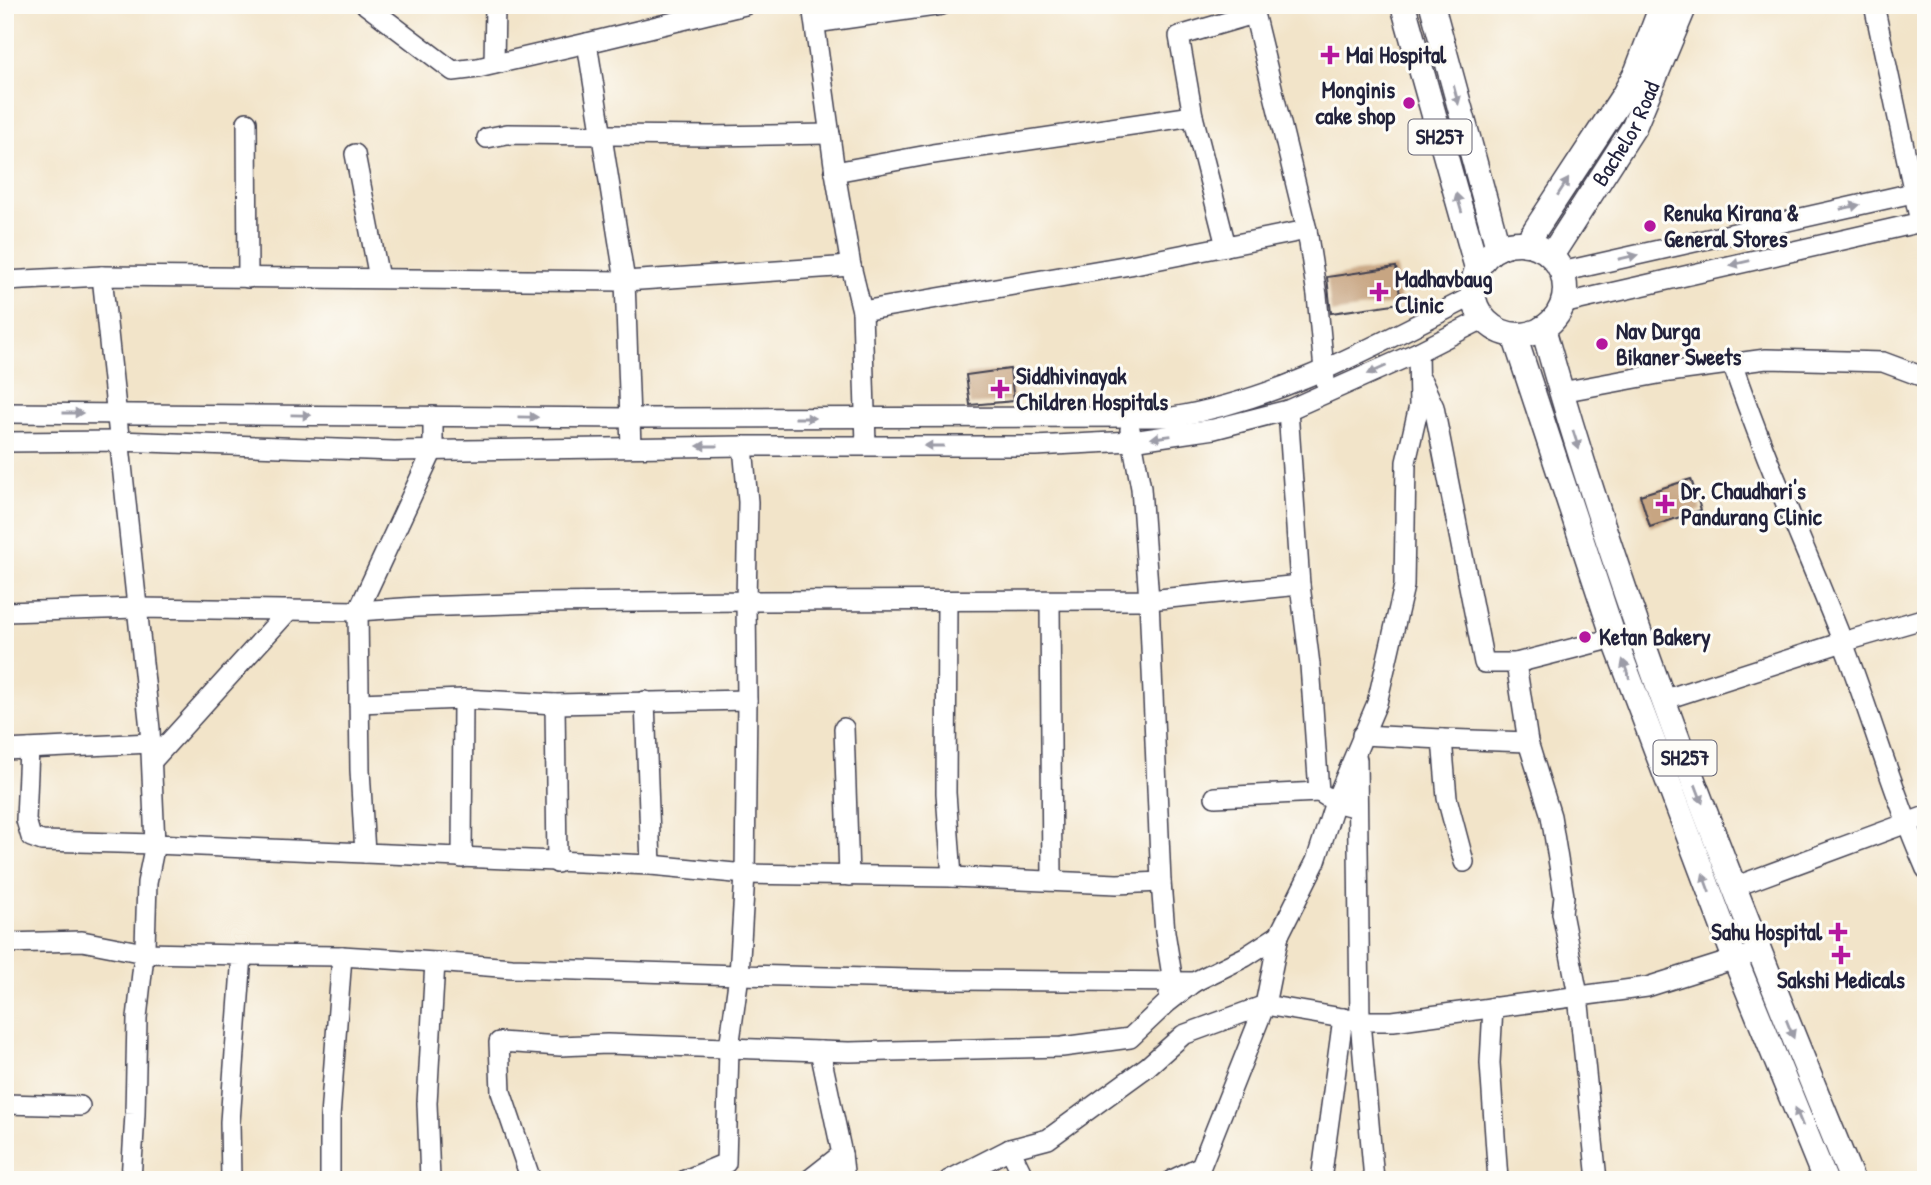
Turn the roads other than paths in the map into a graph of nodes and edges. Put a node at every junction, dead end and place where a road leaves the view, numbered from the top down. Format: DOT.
graph roads {
  1 [pos="366,5"];
  2 [pos="495,5"];
  3 [pos="745,5"];
  4 [pos="942,5"];
  5 [pos="1403,5"];
  6 [pos="1432,5"];
  7 [pos="1662,5"];
  8 [pos="1685,5"];
  9 [pos="1874,5"];
  10 [pos="1253,10"];
  11 [pos="813,14"];
  12 [pos="587,43"];
  13 [pos="494,64"];
  14 [pos="1193,116"];
  15 [pos="247,122"];
  16 [pos="830,134"];
  17 [pos="603,135"];
  18 [pos="487,138"];
  19 [pos="355,154"];
  20 [pos="835,172"];
  21 [pos="1920,191"];
  22 [pos="1923,221"];
  23 [pos="1307,230"];
  24 [pos="1526,244"];
  25 [pos="1226,246"];
  26 [pos="1498,248"];
  27 [pos="1556,264"];
  28 [pos="851,266"];
  29 [pos="1477,268"];
  30 [pos="102,276"];
  31 [pos="248,278"];
  32 [pos="379,278"];
  33 [pos="5,281"];
  34 [pos="625,281"];
  35 [pos="1562,304"];
  36 [pos="1478,307"];
  37 [pos="862,311"];
  38 [pos="1543,328"];
  39 [pos="1514,335"];
  40 [pos="1418,352"];
  41 [pos="1732,363"];
  42 [pos="1324,370"];
  43 [pos="1418,373"];
  44 [pos="1926,377"];
  45 [pos="1561,392"];
  46 [pos="1326,393"];
  47 [pos="1288,410"];
  48 [pos="5,413"];
  49 [pos="115,413"];
  50 [pos="433,416"];
  51 [pos="630,418"];
  52 [pos="865,418"];
  53 [pos="1127,418"];
  54 [pos="118,441"];
  55 [pos="1132,441"];
  56 [pos="5,442"];
  57 [pos="866,445"];
  58 [pos="743,446"];
  59 [pos="631,447"];
  60 [pos="433,450"];
  61 [pos="1300,585"];
  62 [pos="1149,600"];
  63 [pos="746,601"];
  64 [pos="947,601"];
  65 [pos="1050,601"];
  66 [pos="137,608"];
  67 [pos="289,610"];
  68 [pos="5,611"];
  69 [pos="358,611"];
  70 [pos="1926,618"];
  71 [pos="1615,638"];
  72 [pos="1843,642"];
  73 [pos="1516,663"];
  74 [pos="463,699"];
  75 [pos="747,700"];
  76 [pos="1663,700"];
  77 [pos="645,701"];
  78 [pos="359,703"];
  79 [pos="555,704"];
  80 [pos="844,728"];
  81 [pos="1442,738"];
  82 [pos="1360,741"];
  83 [pos="1528,742"];
  84 [pos="29,749"];
  85 [pos="5,750"];
  86 [pos="151,752"];
  87 [pos="1215,797"];
  88 [pos="1327,797"];
  89 [pos="1357,808"];
  90 [pos="1926,816"];
  91 [pos="1905,822"];
  92 [pos="155,844"];
  93 [pos="365,853"];
  94 [pos="462,858"];
  95 [pos="1464,862"];
  96 [pos="556,863"];
  97 [pos="652,865"];
  98 [pos="1926,869"];
  99 [pos="745,874"];
  100 [pos="849,876"];
  101 [pos="952,877"];
  102 [pos="1052,880"];
  103 [pos="1160,882"];
  104 [pos="1734,887"];
  105 [pos="1279,935"];
  106 [pos="5,943"];
  107 [pos="144,953"];
  108 [pos="242,955"];
  109 [pos="342,956"];
  110 [pos="1746,956"];
  111 [pos="435,962"];
  112 [pos="739,975"];
  113 [pos="1173,982"];
  114 [pos="1194,982"];
  115 [pos="1578,995"];
  116 [pos="1167,1003"];
  117 [pos="1265,1004"];
  118 [pos="1493,1007"];
  119 [pos="1351,1020"];
  120 [pos="729,1048"];
  121 [pos="820,1051"];
  122 [pos="1363,1065"];
  123 [pos="1335,1091"];
  124 [pos="5,1104"];
  125 [pos="79,1106"];
  126 [pos="1010,1149"];
  127 [pos="842,1154"];
  128 [pos="729,1171"];
  129 [pos="1198,1173"];
  130 [pos="131,1180"];
  131 [pos="231,1180"];
  132 [pos="330,1180"];
  133 [pos="430,1180"];
  134 [pos="531,1180"];
  135 [pos="685,1180"];
  136 [pos="809,1180"];
  137 [pos="845,1180"];
  138 [pos="949,1180"];
  139 [pos="1025,1180"];
  140 [pos="1172,1180"];
  141 [pos="1321,1180"];
  142 [pos="1374,1180"];
  143 [pos="1498,1180"];
  144 [pos="1597,1180"];
  145 [pos="1825,1180"];
  146 [pos="1852,1180"];
  1 -- 13 [label="street"];
  2 -- 13 [label="street"];
  3 -- 12 [label="street"];
  4 -- 11 [label="street"];
  29 -- 5 [label="main road, SH257, one-way"];
  6 -- 26 [label="main road, SH257, one-way"];
  24 -- 7 [label="main road, Bachelor Road, one-way"];
  8 -- 27 [label="main road, Bachelor Road"];
  9 -- 21 [label="street"];
  10 -- 14 [label="street"];
  10 -- 23 [label="street"];
  11 -- 16 [label="street"];
  12 -- 13 [label="street"];
  12 -- 17 [label="street"];
  14 -- 20 [label="street"];
  14 -- 25 [label="street"];
  15 -- 31 [label="street"];
  16 -- 17 [label="street"];
  16 -- 20 [label="street"];
  17 -- 18 [label="street"];
  17 -- 34 [label="street"];
  19 -- 32 [label="street"];
  20 -- 28 [label="street"];
  21 -- 22 [label="street"];
  27 -- 21 [label="street, one-way"];
  22 -- 35 [label="street, one-way"];
  23 -- 25 [label="street"];
  23 -- 42 [label="street"];
  24 -- 26 [label="main road"];
  24 -- 27 [label="main road"];
  25 -- 37 [label="street"];
  26 -- 29 [label="main road"];
  27 -- 35 [label="main road"];
  28 -- 34 [label="street"];
  28 -- 37 [label="street"];
  29 -- 36 [label="main road"];
  30 -- 31 [label="street"];
  30 -- 33 [label="street"];
  30 -- 49 [label="street"];
  31 -- 32 [label="street"];
  32 -- 34 [label="street"];
  34 -- 51 [label="street"];
  35 -- 38 [label="main road"];
  36 -- 39 [label="main road"];
  36 -- 40 [label="street"];
  36 -- 42 [label="street"];
  37 -- 52 [label="street"];
  38 -- 39 [label="main road"];
  38 -- 45 [label="main road, SH257"];
  39 -- 71 [label="main road, SH257"];
  40 -- 43 [label="street"];
  40 -- 46 [label="street, one-way"];
  41 -- 44 [label="street"];
  41 -- 45 [label="street"];
  41 -- 72 [label="street"];
  42 -- 46 [label="street"];
  42 -- 53 [label="street"];
  43 -- 73 [label="street"];
  43 -- 82 [label="street"];
  45 -- 76 [label="main road, SH257, one-way"];
  46 -- 47 [label="street"];
  47 -- 55 [label="street, one-way"];
  47 -- 61 [label="street"];
  48 -- 49 [label="street, one-way"];
  49 -- 50 [label="street, one-way"];
  49 -- 54 [label="street"];
  50 -- 51 [label="street, one-way"];
  50 -- 60 [label="street"];
  51 -- 52 [label="street, one-way"];
  51 -- 59 [label="street"];
  52 -- 53 [label="street"];
  52 -- 57 [label="street"];
  53 -- 55 [label="street"];
  54 -- 56 [label="street"];
  54 -- 60 [label="street"];
  54 -- 66 [label="street"];
  55 -- 57 [label="street, one-way"];
  55 -- 62 [label="street"];
  57 -- 58 [label="street"];
  58 -- 59 [label="street, one-way"];
  58 -- 63 [label="street"];
  59 -- 60 [label="street"];
  60 -- 69 [label="street"];
  61 -- 62 [label="street"];
  61 -- 88 [label="street"];
  62 -- 65 [label="street"];
  62 -- 103 [label="street"];
  63 -- 64 [label="street"];
  63 -- 69 [label="street"];
  63 -- 75 [label="street"];
  64 -- 65 [label="street"];
  64 -- 101 [label="street"];
  65 -- 102 [label="street"];
  66 -- 67 [label="street"];
  66 -- 68 [label="street"];
  66 -- 86 [label="street"];
  67 -- 69 [label="street"];
  67 -- 86 [label="street"];
  69 -- 78 [label="street"];
  70 -- 72 [label="street"];
  71 -- 73 [label="street"];
  110 -- 71 [label="main road, SH257, one-way"];
  72 -- 76 [label="street"];
  72 -- 91 [label="street"];
  73 -- 83 [label="street"];
  74 -- 78 [label="street"];
  74 -- 79 [label="street"];
  74 -- 94 [label="street"];
  75 -- 77 [label="street"];
  75 -- 99 [label="street"];
  76 -- 104 [label="main road, SH257, one-way"];
  77 -- 79 [label="street"];
  77 -- 97 [label="street"];
  78 -- 93 [label="street"];
  79 -- 96 [label="street"];
  80 -- 100 [label="street"];
  81 -- 82 [label="street"];
  81 -- 83 [label="street"];
  81 -- 95 [label="street"];
  82 -- 88 [label="street"];
  82 -- 89 [label="street"];
  83 -- 115 [label="street"];
  84 -- 85 [label="street"];
  84 -- 86 [label="street"];
  84 -- 92 [label="street"];
  86 -- 92 [label="street"];
  87 -- 88 [label="street"];
  88 -- 89 [label="street"];
  88 -- 105 [label="street"];
  89 -- 119 [label="street"];
  90 -- 91 [label="street"];
  91 -- 98 [label="street"];
  91 -- 104 [label="street"];
  92 -- 93 [label="street"];
  92 -- 107 [label="street"];
  93 -- 94 [label="street"];
  94 -- 96 [label="street"];
  96 -- 97 [label="street"];
  97 -- 99 [label="street"];
  99 -- 100 [label="street"];
  99 -- 112 [label="street"];
  100 -- 101 [label="street"];
  101 -- 102 [label="street"];
  102 -- 103 [label="street"];
  103 -- 113 [label="street"];
  104 -- 110 [label="main road, SH257"];
  105 -- 114 [label="street"];
  105 -- 117 [label="street"];
  106 -- 107 [label="street"];
  107 -- 108 [label="street"];
  107 -- 130 [label="street"];
  108 -- 109 [label="street"];
  108 -- 131 [label="street"];
  109 -- 111 [label="street"];
  109 -- 132 [label="street"];
  110 -- 115 [label="street"];
  145 -- 110 [label="main road, SH257, one-way"];
  110 -- 146 [label="main road, SH257, one-way"];
  111 -- 112 [label="street"];
  111 -- 133 [label="street"];
  112 -- 113 [label="street"];
  112 -- 120 [label="street"];
  113 -- 114 [label="street"];
  113 -- 116 [label="street"];
  114 -- 116 [label="street"];
  115 -- 118 [label="street"];
  115 -- 144 [label="street"];
  116 -- 121 [label="street"];
  117 -- 119 [label="street"];
  117 -- 126 [label="street"];
  117 -- 129 [label="street"];
  118 -- 119 [label="street"];
  118 -- 143 [label="street"];
  119 -- 122 [label="street"];
  119 -- 123 [label="street"];
  120 -- 121 [label="street"];
  120 -- 128 [label="street"];
  120 -- 134 [label="street"];
  121 -- 127 [label="street"];
  122 -- 123 [label="street"];
  122 -- 142 [label="street"];
  123 -- 141 [label="street"];
  124 -- 125 [label="street"];
  126 -- 138 [label="street"];
  126 -- 139 [label="street"];
  127 -- 136 [label="street"];
  127 -- 137 [label="street"];
  128 -- 135 [label="street"];
  129 -- 140 [label="street"];
}
